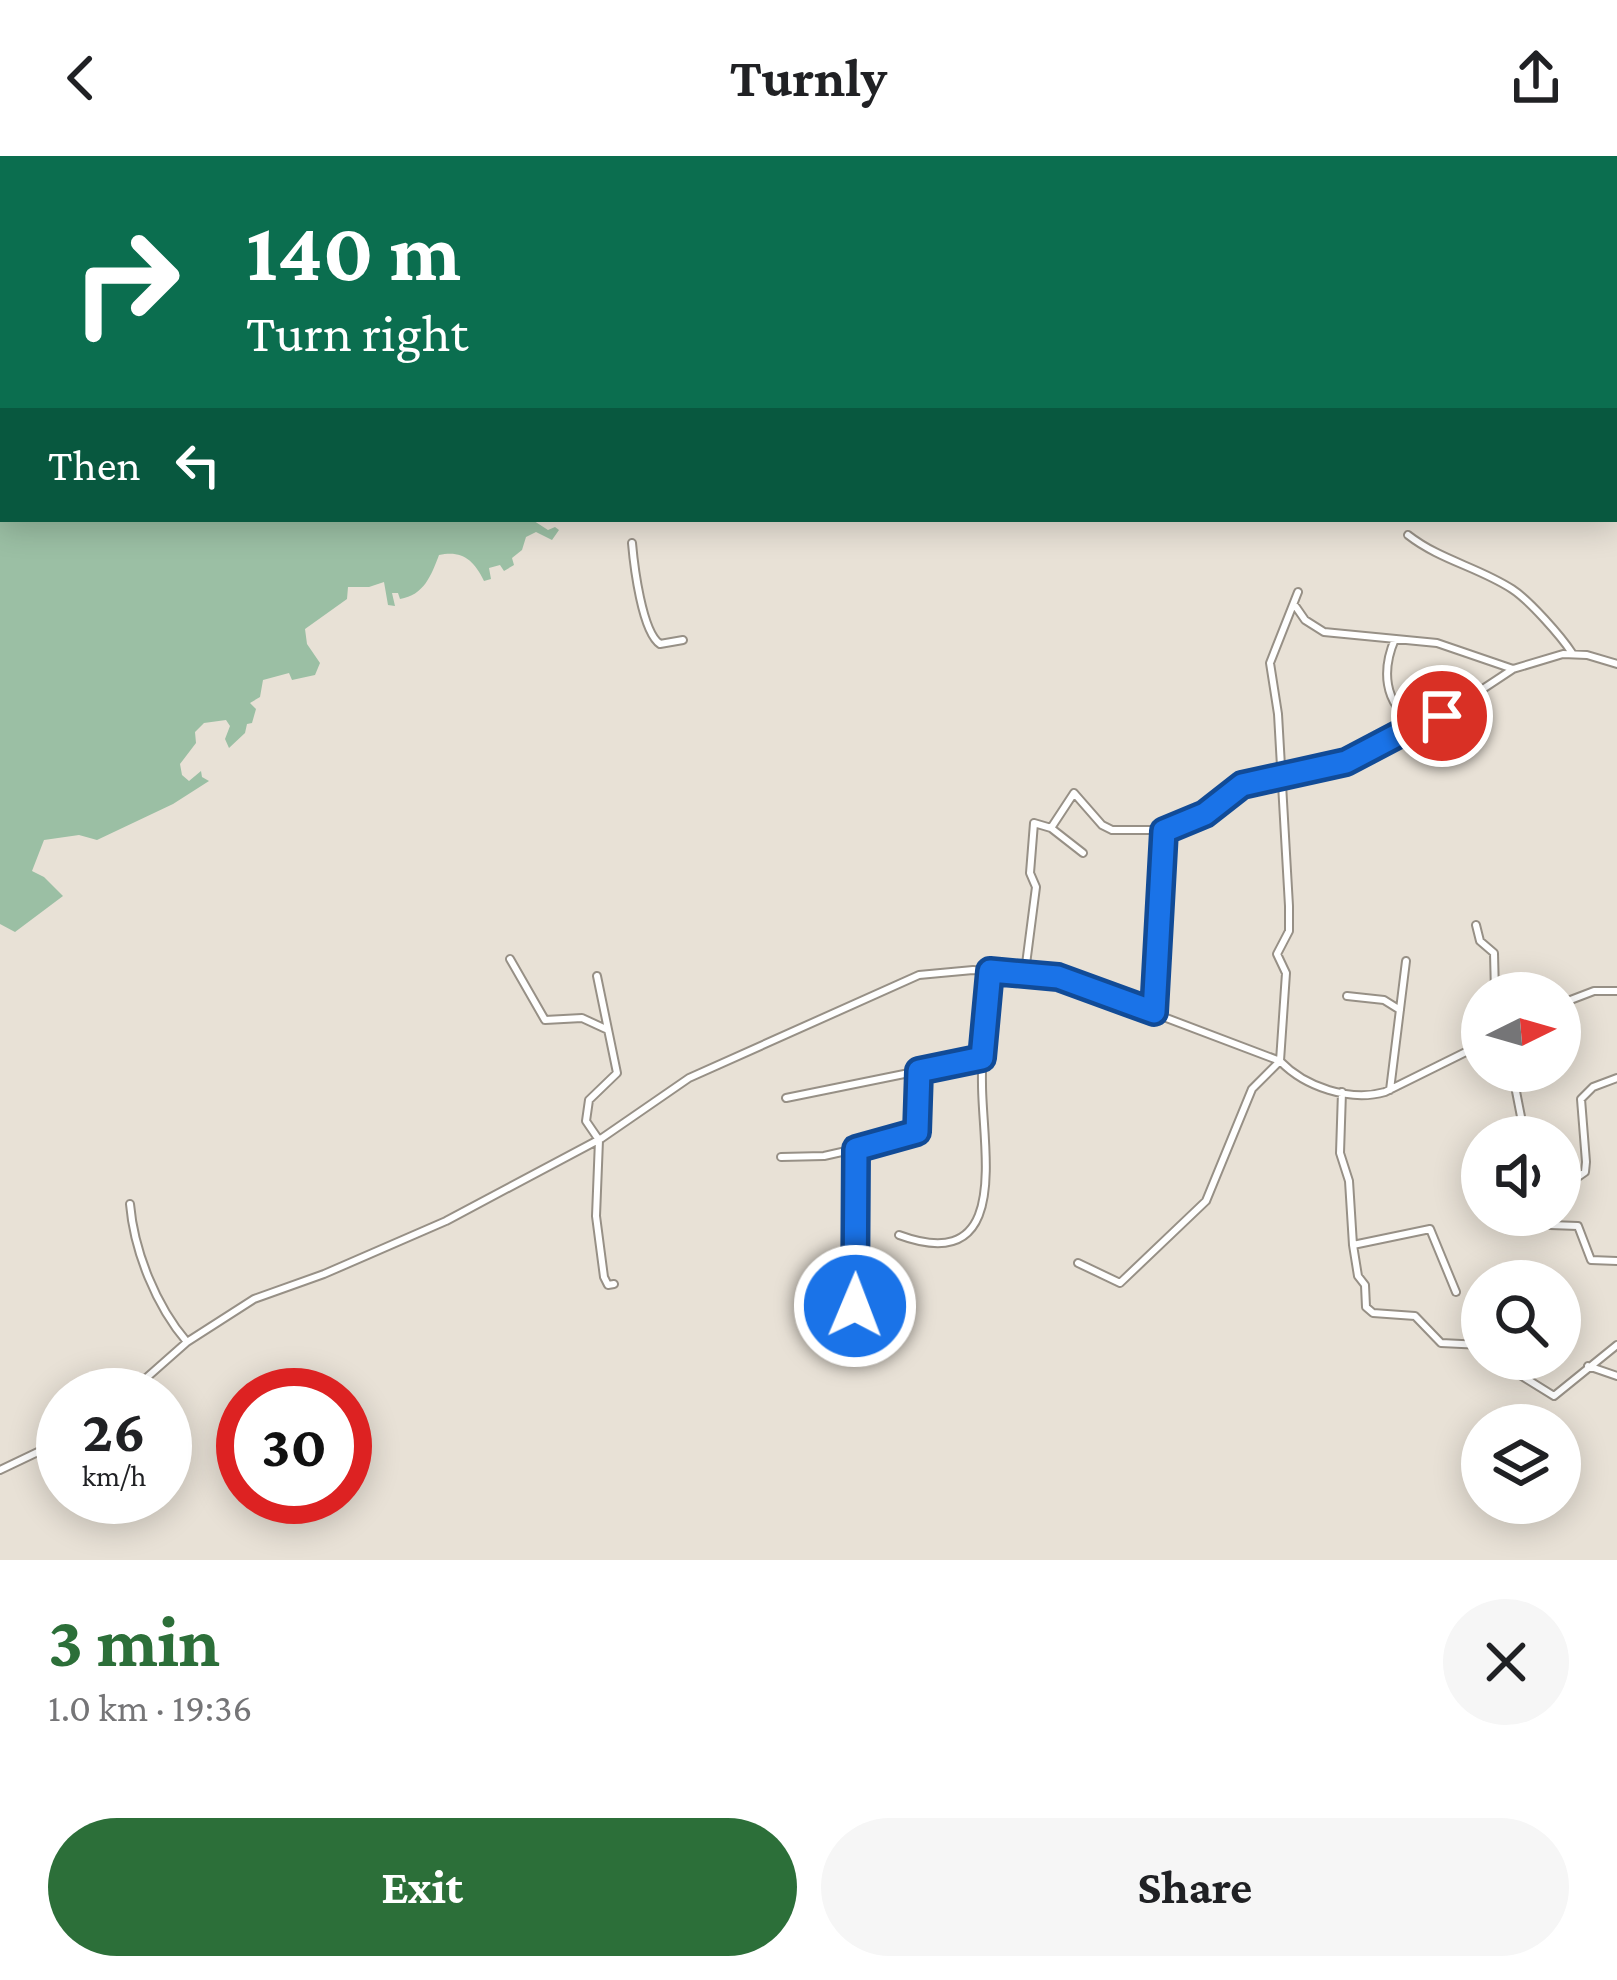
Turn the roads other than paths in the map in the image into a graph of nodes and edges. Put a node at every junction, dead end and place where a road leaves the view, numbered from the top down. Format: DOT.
graph roads {
  1 [pos="1408,535"];
  2 [pos="632,543"];
  3 [pos="1395,639"];
  4 [pos="683,640"];
  5 [pos="1572,653"];
  6 [pos="1617,664"];
  7 [pos="1513,669"];
  8 [pos="1422,722"];
  9 [pos="1279,780"];
  10 [pos="1051,828"];
  11 [pos="1164,831"];
  12 [pos="1084,853"];
  13 [pos="1477,925"];
  14 [pos="510,959"];
  15 [pos="1406,961"];
  16 [pos="990,971"];
  17 [pos="1025,972"];
  18 [pos="1494,972"];
  19 [pos="597,976"];
  20 [pos="1617,991"];
  21 [pos="1347,996"];
  22 [pos="1581,996"];
  23 [pos="1400,1010"];
  24 [pos="1154,1012"];
  25 [pos="608,1030"];
  26 [pos="1461,1054"];
  27 [pos="982,1058"];
  28 [pos="1280,1061"];
  29 [pos="919,1071"];
  30 [pos="1617,1078"];
  31 [pos="1390,1090"];
  32 [pos="1342,1092"];
  33 [pos="786,1098"];
  34 [pos="599,1140"];
  35 [pos="856,1149"];
  36 [pos="781,1157"];
  37 [pos="1581,1175"];
  38 [pos="130,1204"];
  39 [pos="1581,1234"];
  40 [pos="898,1235"];
  41 [pos="1353,1246"];
  42 [pos="1617,1262"];
  43 [pos="1078,1263"];
  44 [pos="614,1284"];
  45 [pos="1456,1292"];
  46 [pos="812,1313"];
  47 [pos="187,1342"];
  48 [pos="1461,1344"];
  49 [pos="1617,1345"];
  50 [pos="1588,1366"];
  51 [pos="158,1368"];
  52 [pos="1581,1372"];
  53 [pos="1617,1376"];
  54 [pos="1528,1380"];
  55 [pos="1572,1380"];
  56 [pos="36,1453"];
  57 [pos="0,1470"];
  1 -- 5 [label="street"];
  2 -- 4 [label="street"];
  3 -- 7 [label="street"];
  3 -- 8 [label="street"];
  3 -- 9 [label="street"];
  5 -- 6 [label="street"];
  5 -- 7 [label="street"];
  7 -- 8 [label="street"];
  8 -- 9 [label="street"];
  9 -- 11 [label="street"];
  9 -- 28 [label="street"];
  10 -- 11 [label="street"];
  10 -- 12 [label="street"];
  10 -- 17 [label="street"];
  11 -- 24 [label="street"];
  13 -- 18 [label="street"];
  14 -- 25 [label="street"];
  15 -- 23 [label="street"];
  16 -- 17 [label="street"];
  16 -- 27 [label="street"];
  16 -- 34 [label="street"];
  17 -- 24 [label="street"];
  19 -- 25 [label="street"];
  20 -- 22 [label="street"];
  21 -- 23 [label="street"];
  23 -- 31 [label="street"];
  24 -- 28 [label="street"];
  25 -- 34 [label="street"];
  26 -- 31 [label="street"];
  27 -- 29 [label="street"];
  27 -- 40 [label="street"];
  28 -- 32 [label="street"];
  28 -- 43 [label="street"];
  29 -- 33 [label="street"];
  29 -- 35 [label="street"];
  30 -- 37 [label="street"];
  31 -- 32 [label="street"];
  32 -- 41 [label="street"];
  34 -- 44 [label="street"];
  34 -- 47 [label="street"];
  35 -- 36 [label="street"];
  35 -- 46 [label="street"];
  38 -- 47 [label="street"];
  39 -- 42 [label="street"];
  41 -- 45 [label="street"];
  41 -- 48 [label="street"];
  47 -- 51 [label="street"];
  49 -- 50 [label="street"];
  50 -- 52 [label="street"];
  50 -- 53 [label="street"];
  54 -- 55 [label="street"];
  56 -- 57 [label="street"];
}
